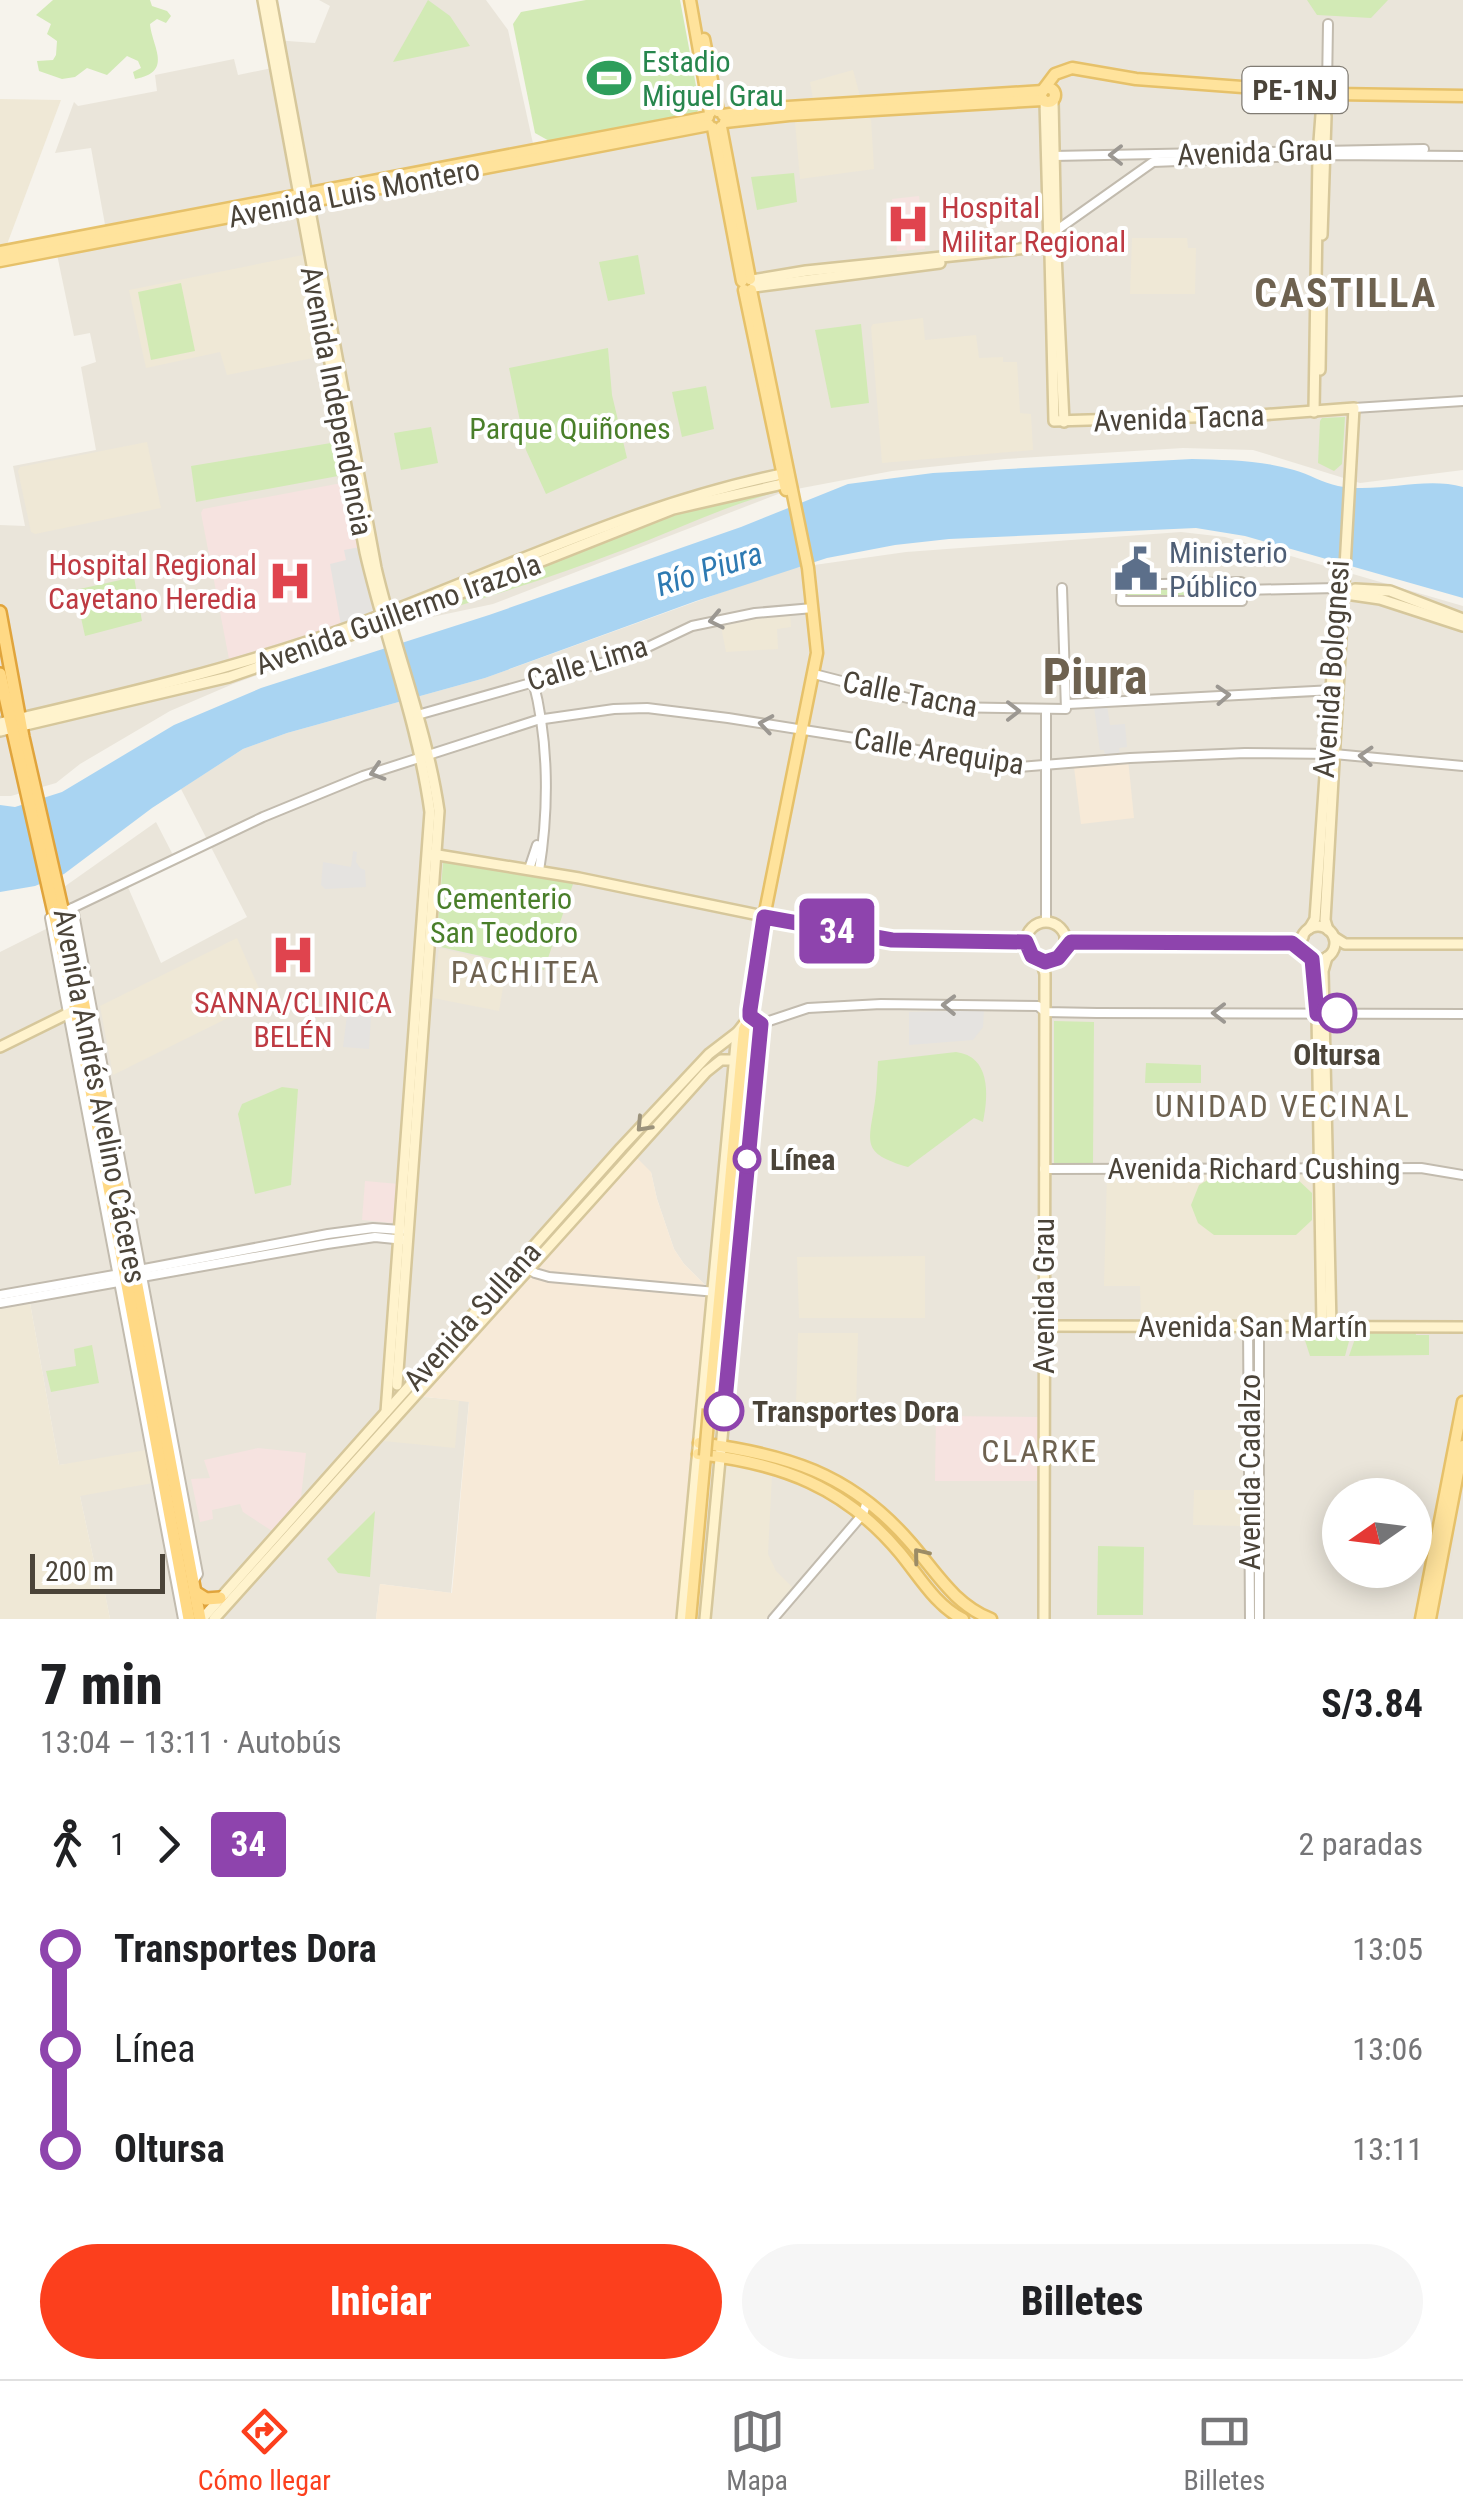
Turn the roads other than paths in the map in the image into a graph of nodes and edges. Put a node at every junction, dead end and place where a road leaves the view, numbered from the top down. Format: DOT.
graph roads {
  1 [pos="262,0"];
  2 [pos="271,0"];
  3 [pos="693,0"];
  4 [pos="1328,24"];
  5 [pos="1325,89"];
  6 [pos="1463,93"];
  7 [pos="1047,96"];
  8 [pos="716,120"];
  9 [pos="1321,152"];
  10 [pos="1463,153"];
  11 [pos="1051,156"];
  12 [pos="303,198"];
  13 [pos="1057,230"];
  14 [pos="1051,250"];
  15 [pos="0,252"];
  16 [pos="0,261"];
  17 [pos="749,284"];
  18 [pos="1463,401"];
  19 [pos="1353,409"];
  20 [pos="1314,412"];
  21 [pos="788,482"];
  22 [pos="1340,586"];
  23 [pos="1062,588"];
  24 [pos="1242,592"];
  25 [pos="813,608"];
  26 [pos="0,612"];
  27 [pos="384,618"];
  28 [pos="1463,623"];
  29 [pos="0,674"];
  30 [pos="814,674"];
  31 [pos="531,681"];
  32 [pos="1334,690"];
  33 [pos="1067,707"];
  34 [pos="415,711"];
  35 [pos="1046,711"];
  36 [pos="539,720"];
  37 [pos="10,725"];
  38 [pos="804,730"];
  39 [pos="1329,754"];
  40 [pos="425,756"];
  41 [pos="1046,766"];
  42 [pos="1463,766"];
  43 [pos="433,854"];
  44 [pos="534,870"];
  45 [pos="54,892"];
  46 [pos="68,910"];
  47 [pos="764,917"];
  48 [pos="50,918"];
  49 [pos="1046,922"];
  50 [pos="1306,933"];
  51 [pos="1331,933"];
  52 [pos="1026,942"];
  53 [pos="1067,942"];
  54 [pos="1292,943"];
  55 [pos="1345,944"];
  56 [pos="1463,944"];
  57 [pos="1302,950"];
  58 [pos="1330,954"];
  59 [pos="1312,959"];
  60 [pos="1045,961"];
  61 [pos="76,1010"];
  62 [pos="1045,1012"];
  63 [pos="1320,1014"];
  64 [pos="1463,1014"];
  65 [pos="749,1025"];
  66 [pos="0,1047"];
  67 [pos="741,1060"];
  68 [pos="1322,1168"];
  69 [pos="1044,1170"];
  70 [pos="1463,1175"];
  71 [pos="404,1235"];
  72 [pos="110,1240"];
  73 [pos="122,1250"];
  74 [pos="522,1266"];
  75 [pos="130,1276"];
  76 [pos="716,1292"];
  77 [pos="0,1295"];
  78 [pos="0,1303"];
  79 [pos="1254,1325"];
  80 [pos="1043,1326"];
  81 [pos="1326,1326"];
  82 [pos="1463,1327"];
  83 [pos="397,1386"];
  84 [pos="1463,1402"];
  85 [pos="712,1409"];
  86 [pos="386,1412"];
  87 [pos="1463,1446"];
  88 [pos="709,1452"];
  89 [pos="867,1501"];
  90 [pos="312,1502"];
  91 [pos="863,1514"];
  92 [pos="194,1587"];
  93 [pos="220,1598"];
  94 [pos="208,1618"];
  95 [pos="186,1619"];
  96 [pos="682,1619"];
  97 [pos="693,1619"];
  98 [pos="705,1619"];
  99 [pos="773,1619"];
  100 [pos="963,1619"];
  101 [pos="991,1619"];
  102 [pos="1044,1619"];
  103 [pos="1250,1619"];
  104 [pos="1260,1619"];
  105 [pos="1421,1619"];
  106 [pos="1430,1619"];
  1 -- 12 [label="main road, Avenida Independencia"];
  2 -- 12 [label="main road, Avenida Independencia"];
  3 -- 8 [label="main road"];
  4 -- 5 [label="street"];
  5 -- 6 [label="main road, PE-1NJ"];
  5 -- 7 [label="main road, PE-1NJ"];
  5 -- 9 [label="main road"];
  7 -- 8 [label="main road, Avenida Luis Montero / PE-1NJ"];
  7 -- 11 [label="main road"];
  8 -- 12 [label="main road, Avenida Luis Montero"];
  8 -- 17 [label="main road"];
  9 -- 10 [label="street, Avenida Grau"];
  9 -- 11 [label="street, Avenida Grau, one-way"];
  9 -- 13 [label="street, Avenida Grau"];
  9 -- 20 [label="main road"];
  11 -- 13 [label="main road"];
  11 -- 14 [label="main road"];
  12 -- 15 [label="main road, Avenida Luis Montero"];
  12 -- 16 [label="main road, Avenida Luis Montero"];
  12 -- 27 [label="main road, Avenida Independencia"];
  13 -- 14 [label="main road"];
  14 -- 17 [label="main road"];
  14 -- 20 [label="main road, Avenida Tacna"];
  17 -- 21 [label="main road"];
  18 -- 19 [label="street, Avenida Tacna"];
  19 -- 20 [label="main road, Avenida Tacna"];
  19 -- 22 [label="main road, Avenida Bolognesi"];
  21 -- 25 [label="main road"];
  21 -- 27 [label="main road, Avenida Guillermo Irazola"];
  22 -- 24 [label="street"];
  22 -- 28 [label="main road"];
  22 -- 32 [label="main road, Avenida Bolognesi"];
  23 -- 33 [label="street"];
  24 -- 24 [label="street"];
  25 -- 30 [label="main road"];
  25 -- 31 [label="street, Calle Lima, one-way"];
  26 -- 37 [label="highway, Avenida Andrés Avelino Cáceres"];
  27 -- 34 [label="main road, Avenida Independencia"];
  27 -- 37 [label="main road, Avenida Guillermo Irazola"];
  29 -- 37 [label="highway, Avenida Andrés Avelino Cáceres"];
  30 -- 35 [label="street, Calle Tacna, one-way"];
  30 -- 38 [label="main road"];
  31 -- 34 [label="street, Calle Lima"];
  31 -- 36 [label="street"];
  33 -- 32 [label="street, Calle Tacna, one-way"];
  32 -- 39 [label="main road, Avenida Bolognesi"];
  33 -- 35 [label="street, Calle Tacna"];
  34 -- 40 [label="main road, Avenida Independencia"];
  35 -- 41 [label="street"];
  38 -- 36 [label="street, Calle Arequipa, one-way"];
  36 -- 40 [label="street, Calle Arequipa"];
  36 -- 44 [label="street"];
  37 -- 45 [label="highway, Avenida Andrés Avelino Cáceres"];
  38 -- 41 [label="street, Calle Arequipa"];
  38 -- 47 [label="main road"];
  39 -- 41 [label="street, Calle Arequipa"];
  42 -- 39 [label="street, Calle Arequipa, one-way"];
  39 -- 50 [label="main road, Avenida Bolognesi"];
  39 -- 51 [label="main road, Avenida Bolognesi"];
  40 -- 43 [label="main road, Avenida Independencia"];
  40 -- 46 [label="street, Calle Arequipa, one-way"];
  41 -- 49 [label="street"];
  43 -- 44 [label="main road"];
  43 -- 71 [label="main road, Avenida Independencia"];
  44 -- 47 [label="main road"];
  45 -- 46 [label="highway, Avenida Andrés Avelino Cáceres"];
  45 -- 61 [label="highway, Avenida Andrés Avelino Cáceres"];
  46 -- 61 [label="highway, Avenida Andrés Avelino Cáceres"];
  46 -- 75 [label="street, Avenida Andrés Avelino Cáceres"];
  47 -- 52 [label="main road"];
  47 -- 65 [label="main road"];
  48 -- 61 [label="street, Avenida Andrés Avelino Cáceres"];
  49 -- 52 [label="main road"];
  49 -- 53 [label="main road"];
  50 -- 51 [label="main road"];
  50 -- 54 [label="main road"];
  50 -- 57 [label="main road"];
  51 -- 55 [label="main road"];
  51 -- 58 [label="main road"];
  52 -- 60 [label="main road"];
  53 -- 54 [label="main road"];
  53 -- 60 [label="main road"];
  54 -- 57 [label="main road"];
  55 -- 56 [label="main road"];
  55 -- 58 [label="main road"];
  57 -- 59 [label="main road"];
  58 -- 59 [label="main road"];
  58 -- 63 [label="main road"];
  59 -- 63 [label="main road"];
  60 -- 62 [label="main road, Avenida Grau"];
  61 -- 66 [label="main road"];
  61 -- 72 [label="street, Avenida Andrés Avelino Cáceres"];
  61 -- 73 [label="highway, Avenida Andrés Avelino Cáceres"];
  61 -- 75 [label="highway, Avenida Andrés Avelino Cáceres"];
  63 -- 62 [label="street, one-way"];
  62 -- 65 [label="street, one-way"];
  62 -- 69 [label="main road, Avenida Grau"];
  63 -- 64 [label="street"];
  63 -- 68 [label="main road"];
  65 -- 67 [label="main road"];
  65 -- 67 [label="main road"];
  65 -- 74 [label="main road, Avenida Sullana, one-way"];
  65 -- 88 [label="main road"];
  67 -- 74 [label="main road, Avenida Sullana"];
  67 -- 76 [label="main road"];
  67 -- 85 [label="main road"];
  68 -- 69 [label="street, Avenida Richard Cushing"];
  68 -- 70 [label="street, Avenida Richard Cushing"];
  68 -- 81 [label="main road"];
  69 -- 80 [label="main road, Avenida Grau"];
  71 -- 75 [label="street"];
  71 -- 83 [label="main road"];
  71 -- 86 [label="main road"];
  72 -- 73 [label="highway"];
  72 -- 75 [label="street, Avenida Andrés Avelino Cáceres"];
  73 -- 75 [label="highway, Avenida Andrés Avelino Cáceres"];
  74 -- 76 [label="street"];
  74 -- 86 [label="main road, Avenida Sullana"];
  74 -- 90 [label="main road, Avenida Sullana"];
  75 -- 77 [label="street"];
  75 -- 78 [label="street"];
  75 -- 92 [label="highway, Avenida Andrés Avelino Cáceres"];
  75 -- 95 [label="highway, Avenida Andrés Avelino Cáceres"];
  76 -- 85 [label="main road"];
  76 -- 88 [label="main road"];
  79 -- 80 [label="main road, Avenida San Martín"];
  79 -- 81 [label="main road, Avenida San Martín"];
  79 -- 103 [label="street, Avenida Cadalzo"];
  79 -- 104 [label="street, Avenida Cadalzo"];
  80 -- 102 [label="main road, Avenida Grau"];
  81 -- 82 [label="main road, Avenida San Martín"];
  84 -- 105 [label="main road"];
  85 -- 88 [label="main road, bridge"];
  86 -- 90 [label="main road, Avenida Sullana"];
  87 -- 106 [label="main road"];
  88 -- 89 [label="main road"];
  88 -- 91 [label="main road"];
  88 -- 96 [label="main road"];
  88 -- 97 [label="main road"];
  88 -- 98 [label="main road"];
  89 -- 91 [label="street"];
  101 -- 89 [label="main road, one-way"];
  90 -- 93 [label="main road, Avenida Sullana"];
  90 -- 94 [label="main road, Avenida Sullana"];
  91 -- 99 [label="street"];
  91 -- 100 [label="main road"];
  92 -- 93 [label="highway"];
  92 -- 94 [label="highway, Avenida Andrés Avelino Cáceres"];
  93 -- 94 [label="main road, Avenida Sullana"];
}
